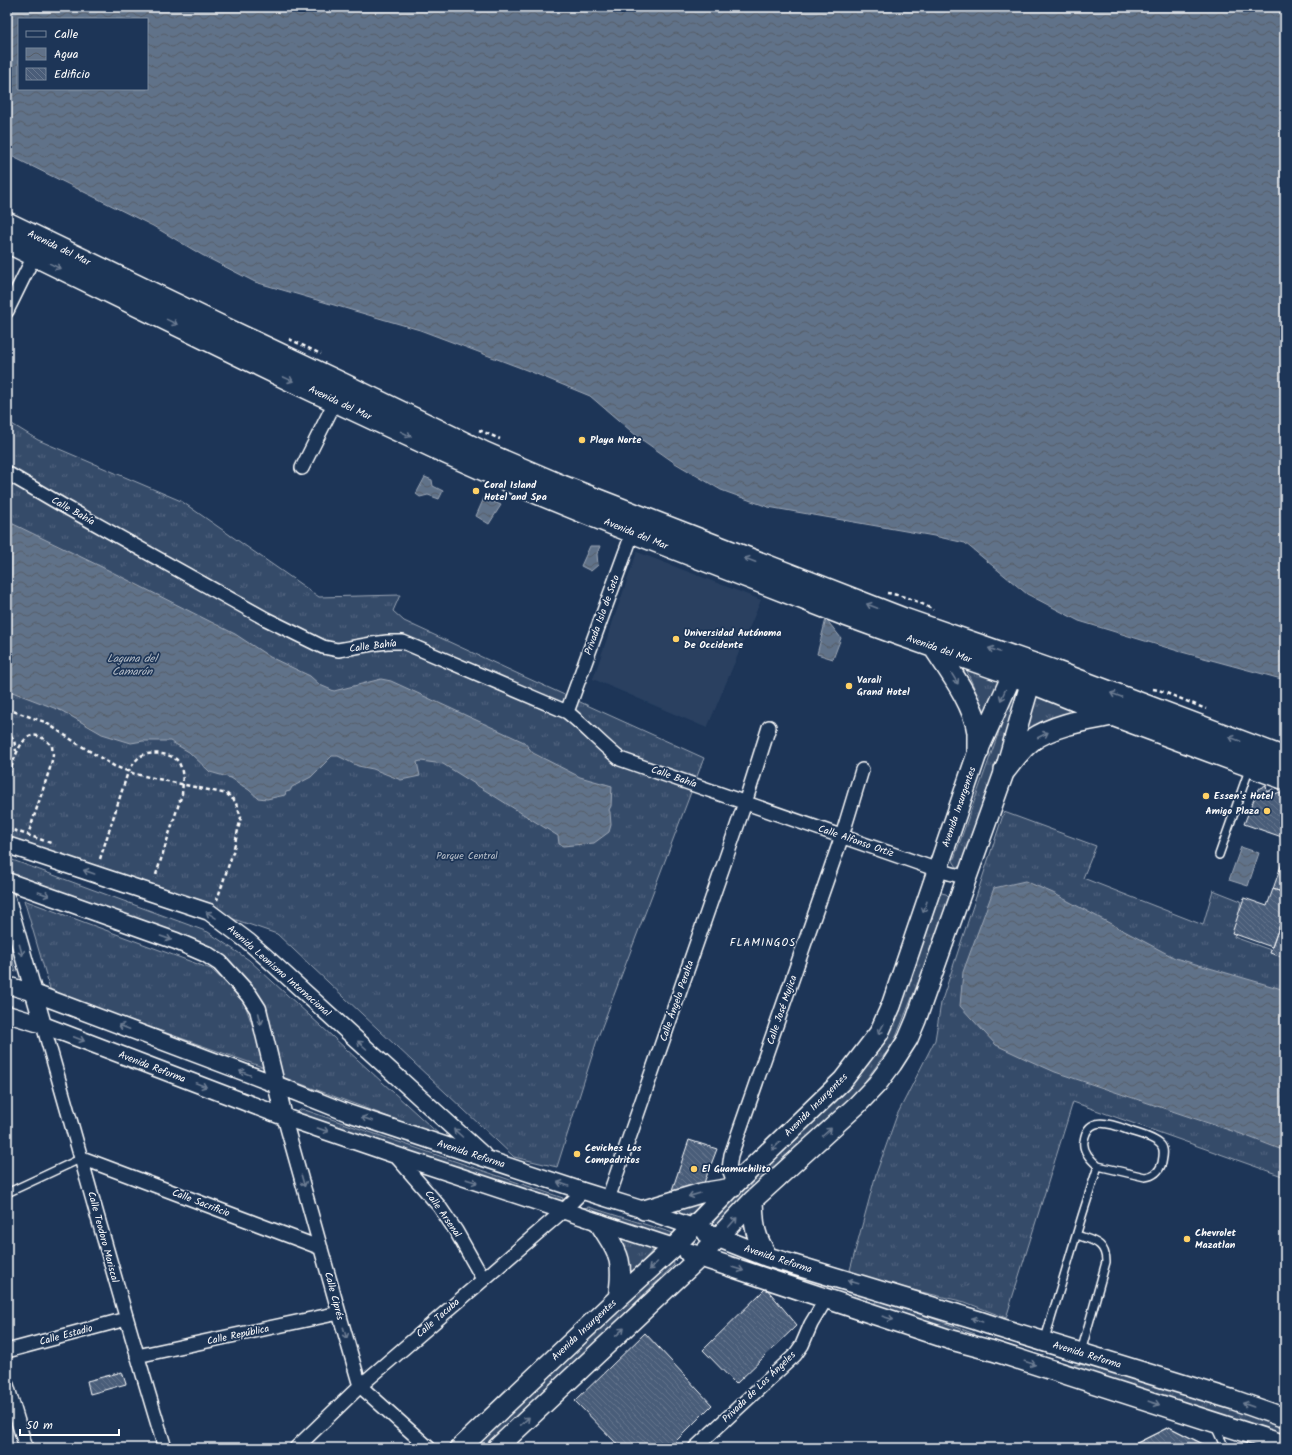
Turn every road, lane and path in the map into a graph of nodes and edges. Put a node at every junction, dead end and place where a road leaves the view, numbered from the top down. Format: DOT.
graph roads {
  1 [pos="7,223"];
  2 [pos="7,242"];
  3 [pos="39,248"];
  4 [pos="7,311"];
  5 [pos="285,338"];
  6 [pos="324,357"];
  7 [pos="340,392"];
  8 [pos="478,429"];
  9 [pos="507,443"];
  10 [pos="302,468"];
  11 [pos="7,473"];
  12 [pos="635,525"];
  13 [pos="882,593"];
  14 [pos="939,614"];
  15 [pos="934,647"];
  16 [pos="1024,670"];
  17 [pos="1151,689"];
  18 [pos="7,708"];
  19 [pos="1213,711"];
  20 [pos="567,712"];
  21 [pos="1112,715"];
  22 [pos="769,727"];
  23 [pos="7,730"];
  24 [pos="17,751"];
  25 [pos="978,751"];
  26 [pos="1257,758"];
  27 [pos="1285,758"];
  28 [pos="862,770"];
  29 [pos="1005,770"];
  30 [pos="128,772"];
  31 [pos="1285,779"];
  32 [pos="7,781"];
  33 [pos="183,784"];
  34 [pos="745,803"];
  35 [pos="28,835"];
  36 [pos="842,836"];
  37 [pos="7,845"];
  38 [pos="1219,854"];
  39 [pos="100,860"];
  40 [pos="938,870"];
  41 [pos="155,878"];
  42 [pos="967,878"];
  43 [pos="7,881"];
  44 [pos="7,899"];
  45 [pos="209,912"];
  46 [pos="7,985"];
  47 [pos="34,993"];
  48 [pos="7,1014"];
  49 [pos="43,1025"];
  50 [pos="276,1084"];
  51 [pos="284,1116"];
  52 [pos="395,1155"];
  53 [pos="82,1158"];
  54 [pos="487,1159"];
  55 [pos="1098,1166"];
  56 [pos="734,1186"];
  57 [pos="583,1191"];
  58 [pos="7,1193"];
  59 [pos="608,1199"];
  60 [pos="752,1200"];
  61 [pos="644,1210"];
  62 [pos="563,1211"];
  63 [pos="600,1224"];
  64 [pos="693,1227"];
  65 [pos="1077,1235"];
  66 [pos="718,1238"];
  67 [pos="321,1248"];
  68 [pos="674,1248"];
  69 [pos="700,1257"];
  70 [pos="768,1257"];
  71 [pos="483,1279"];
  72 [pos="875,1289"];
  73 [pos="618,1298"];
  74 [pos="826,1298"];
  75 [pos="864,1311"];
  76 [pos="339,1313"];
  77 [pos="126,1319"];
  78 [pos="1000,1328"];
  79 [pos="1044,1342"];
  80 [pos="7,1351"];
  81 [pos="993,1351"];
  82 [pos="1080,1353"];
  83 [pos="137,1356"];
  84 [pos="7,1385"];
  85 [pos="360,1386"];
  86 [pos="1285,1418"];
  87 [pos="1213,1422"];
  88 [pos="1285,1445"];
  89 [pos="26,1448"];
  90 [pos="165,1448"];
  91 [pos="296,1448"];
  92 [pos="429,1448"];
  93 [pos="460,1448"];
  94 [pos="497,1448"];
  95 [pos="695,1448"];
  96 [pos="1225,1448"];
  1 -- 3 [label="main road, Avenida del Mar"];
  2 -- 3 [label="main road, Avenida del Mar"];
  3 -- 4 [label="street"];
  3 -- 7 [label="main road, Avenida del Mar"];
  5 -- 6 [label="path"];
  7 -- 10 [label="street"];
  7 -- 12 [label="main road, Avenida del Mar"];
  8 -- 9 [label="path"];
  11 -- 20 [label="street, Calle Bahía"];
  12 -- 15 [label="main road, Avenida del Mar"];
  16 -- 12 [label="main road, Avenida del Mar, one-way"];
  12 -- 20 [label="street, Privada Isla de Soto"];
  13 -- 14 [label="path"];
  15 -- 16 [label="main road, Avenida del Mar"];
  15 -- 25 [label="main road, one-way"];
  16 -- 21 [label="main road, Avenida del Mar"];
  16 -- 25 [label="main road, Avenida Insurgentes, one-way"];
  26 -- 16 [label="main road, Avenida del Mar, one-way"];
  16 -- 29 [label="main road"];
  17 -- 19 [label="path"];
  18 -- 30 [label="path"];
  20 -- 34 [label="street, Calle Bahía"];
  21 -- 26 [label="main road, Avenida del Mar"];
  29 -- 21 [label="main road, one-way"];
  22 -- 34 [label="street, Calle Ángela Peralta"];
  23 -- 24 [label="path"];
  24 -- 32 [label="path"];
  24 -- 35 [label="path"];
  25 -- 40 [label="main road, Avenida Insurgentes"];
  26 -- 27 [label="main road, Avenida del Mar"];
  26 -- 31 [label="main road, Avenida del Mar"];
  26 -- 38 [label="lane"];
  28 -- 36 [label="street, Calle José Mujica"];
  29 -- 42 [label="main road"];
  30 -- 33 [label="path"];
  30 -- 33 [label="path"];
  30 -- 39 [label="path"];
  33 -- 41 [label="path"];
  33 -- 45 [label="path"];
  34 -- 36 [label="street, Calle Alfonso Ortiz"];
  34 -- 59 [label="street, Calle Ángela Peralta"];
  36 -- 40 [label="street, Calle Alfonso Ortiz"];
  36 -- 56 [label="street, Calle José Mujica"];
  45 -- 37 [label="street, Avenida Leonismo Internacional, one-way"];
  40 -- 42 [label="street, Calle Alfonso Ortiz"];
  40 -- 56 [label="main road, Avenida Insurgentes, one-way"];
  60 -- 42 [label="main road, one-way"];
  43 -- 50 [label="street, one-way"];
  44 -- 47 [label="street, one-way"];
  54 -- 45 [label="street, Avenida Leonismo Internacional, one-way"];
  46 -- 47 [label="street, Avenida Reforma"];
  47 -- 49 [label="street"];
  50 -- 47 [label="street, Avenida Reforma, one-way"];
  48 -- 49 [label="street, Avenida Reforma"];
  49 -- 51 [label="street, Avenida Reforma, one-way"];
  49 -- 53 [label="street, Calle Teodoro Mariscal"];
  50 -- 51 [label="street"];
  54 -- 50 [label="street, Avenida Reforma, one-way"];
  51 -- 52 [label="street, Avenida Reforma, one-way"];
  51 -- 67 [label="street, Calle Ciprés, one-way"];
  52 -- 62 [label="street, Avenida Reforma, one-way"];
  52 -- 71 [label="street, Calle Arsenal"];
  53 -- 58 [label="lane"];
  53 -- 67 [label="street, Calle Sacrificio"];
  53 -- 77 [label="street, Calle Teodoro Mariscal"];
  57 -- 54 [label="street, Avenida Reforma, one-way"];
  55 -- 55 [label="lane"];
  55 -- 65 [label="lane"];
  56 -- 61 [label="main road, one-way"];
  56 -- 64 [label="main road, Avenida Insurgentes"];
  57 -- 59 [label="street, Avenida Reforma"];
  57 -- 62 [label="street, Calle Tacuba"];
  59 -- 61 [label="street, Avenida Reforma"];
  66 -- 60 [label="main road, one-way"];
  60 -- 70 [label="main road"];
  61 -- 64 [label="street, Avenida Reforma"];
  62 -- 63 [label="street, Avenida Reforma"];
  62 -- 71 [label="street, Calle Tacuba"];
  63 -- 68 [label="street, Avenida Reforma"];
  63 -- 73 [label="main road"];
  64 -- 66 [label="main road, Avenida Reforma"];
  64 -- 68 [label="main road, Avenida Insurgentes"];
  65 -- 79 [label="lane"];
  65 -- 82 [label="lane"];
  66 -- 69 [label="main road"];
  66 -- 70 [label="main road, Avenida Reforma"];
  67 -- 76 [label="street, Calle Ciprés"];
  68 -- 69 [label="main road, Avenida Reforma"];
  68 -- 73 [label="main road, Avenida Insurgentes, one-way"];
  69 -- 74 [label="main road, Avenida Reforma, one-way"];
  94 -- 69 [label="main road, one-way"];
  72 -- 70 [label="main road, Avenida Reforma, one-way"];
  71 -- 85 [label="street, Calle Tacuba"];
  72 -- 75 [label="main road"];
  78 -- 72 [label="main road, Avenida Reforma, one-way"];
  73 -- 93 [label="main road, Avenida Insurgentes"];
  74 -- 75 [label="main road, Avenida Reforma"];
  74 -- 95 [label="street, Privada de Los Ángeles"];
  75 -- 81 [label="main road, Avenida Reforma, one-way"];
  76 -- 83 [label="street, Calle República"];
  76 -- 85 [label="street, Calle Ciprés, one-way"];
  77 -- 80 [label="street, Calle Estadio"];
  77 -- 83 [label="street, Calle Teodoro Mariscal"];
  78 -- 79 [label="main road, Avenida Reforma"];
  78 -- 81 [label="main road"];
  79 -- 82 [label="main road, Avenida Reforma"];
  81 -- 87 [label="main road, Avenida Reforma, one-way"];
  86 -- 82 [label="main road, Avenida Reforma, one-way"];
  83 -- 90 [label="street, Calle Teodoro Mariscal"];
  84 -- 89 [label="street"];
  85 -- 91 [label="street, Calle Tacuba"];
  85 -- 92 [label="street"];
  87 -- 88 [label="main road, Avenida Reforma"];
  87 -- 96 [label="lane"];
}
